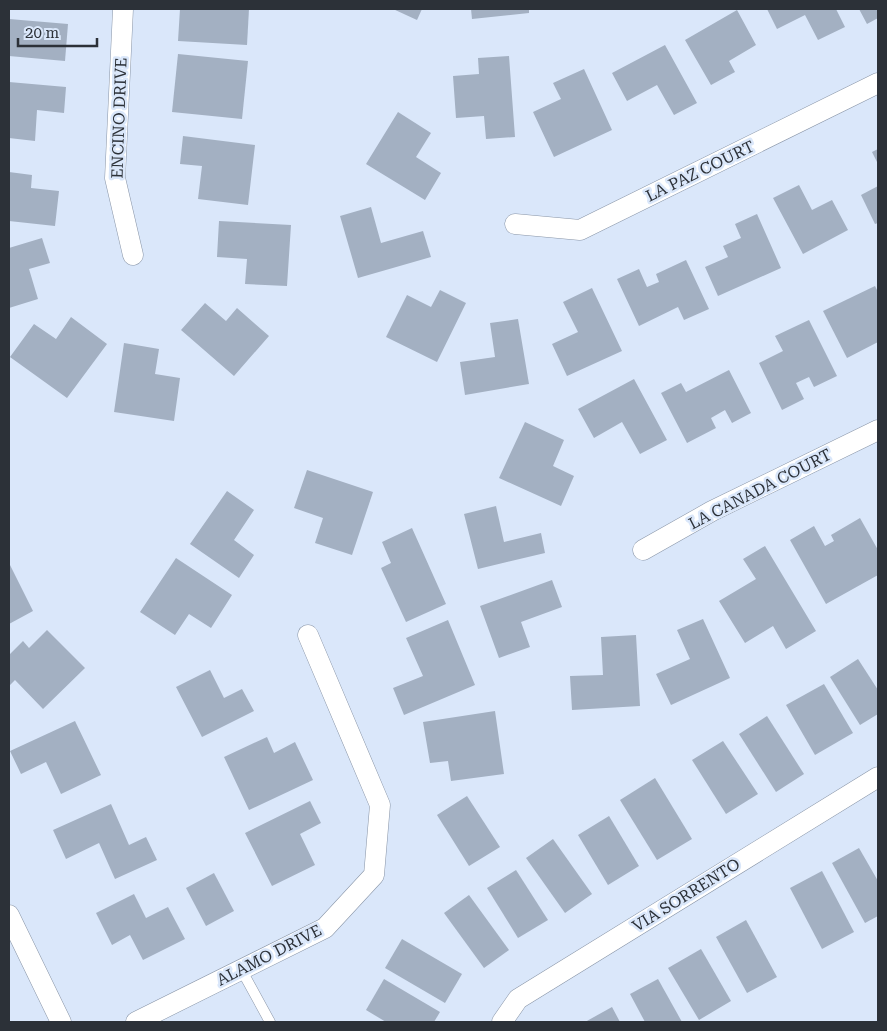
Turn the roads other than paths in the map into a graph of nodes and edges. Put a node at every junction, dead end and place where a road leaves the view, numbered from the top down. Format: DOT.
graph roads {
  1 [pos="123,9"];
  2 [pos="878,83"];
  3 [pos="516,224"];
  4 [pos="133,256"];
  5 [pos="878,430"];
  6 [pos="643,550"];
  7 [pos="308,635"];
  8 [pos="878,777"];
  9 [pos="9,915"];
  10 [pos="241,969"];
  11 [pos="61,1022"];
  12 [pos="136,1022"];
  13 [pos="270,1022"];
  14 [pos="502,1022"];
  1 -- 4 [label="street, ENCINO DRIVE"];
  2 -- 3 [label="street, LA PAZ COURT"];
  5 -- 6 [label="street, LA CANADA COURT"];
  7 -- 10 [label="street, ALAMO DRIVE"];
  8 -- 14 [label="street, VIA SORRENTO"];
  9 -- 11 [label="street"];
  10 -- 12 [label="street, ALAMO DRIVE"];
  10 -- 13 [label="lane"];
}
